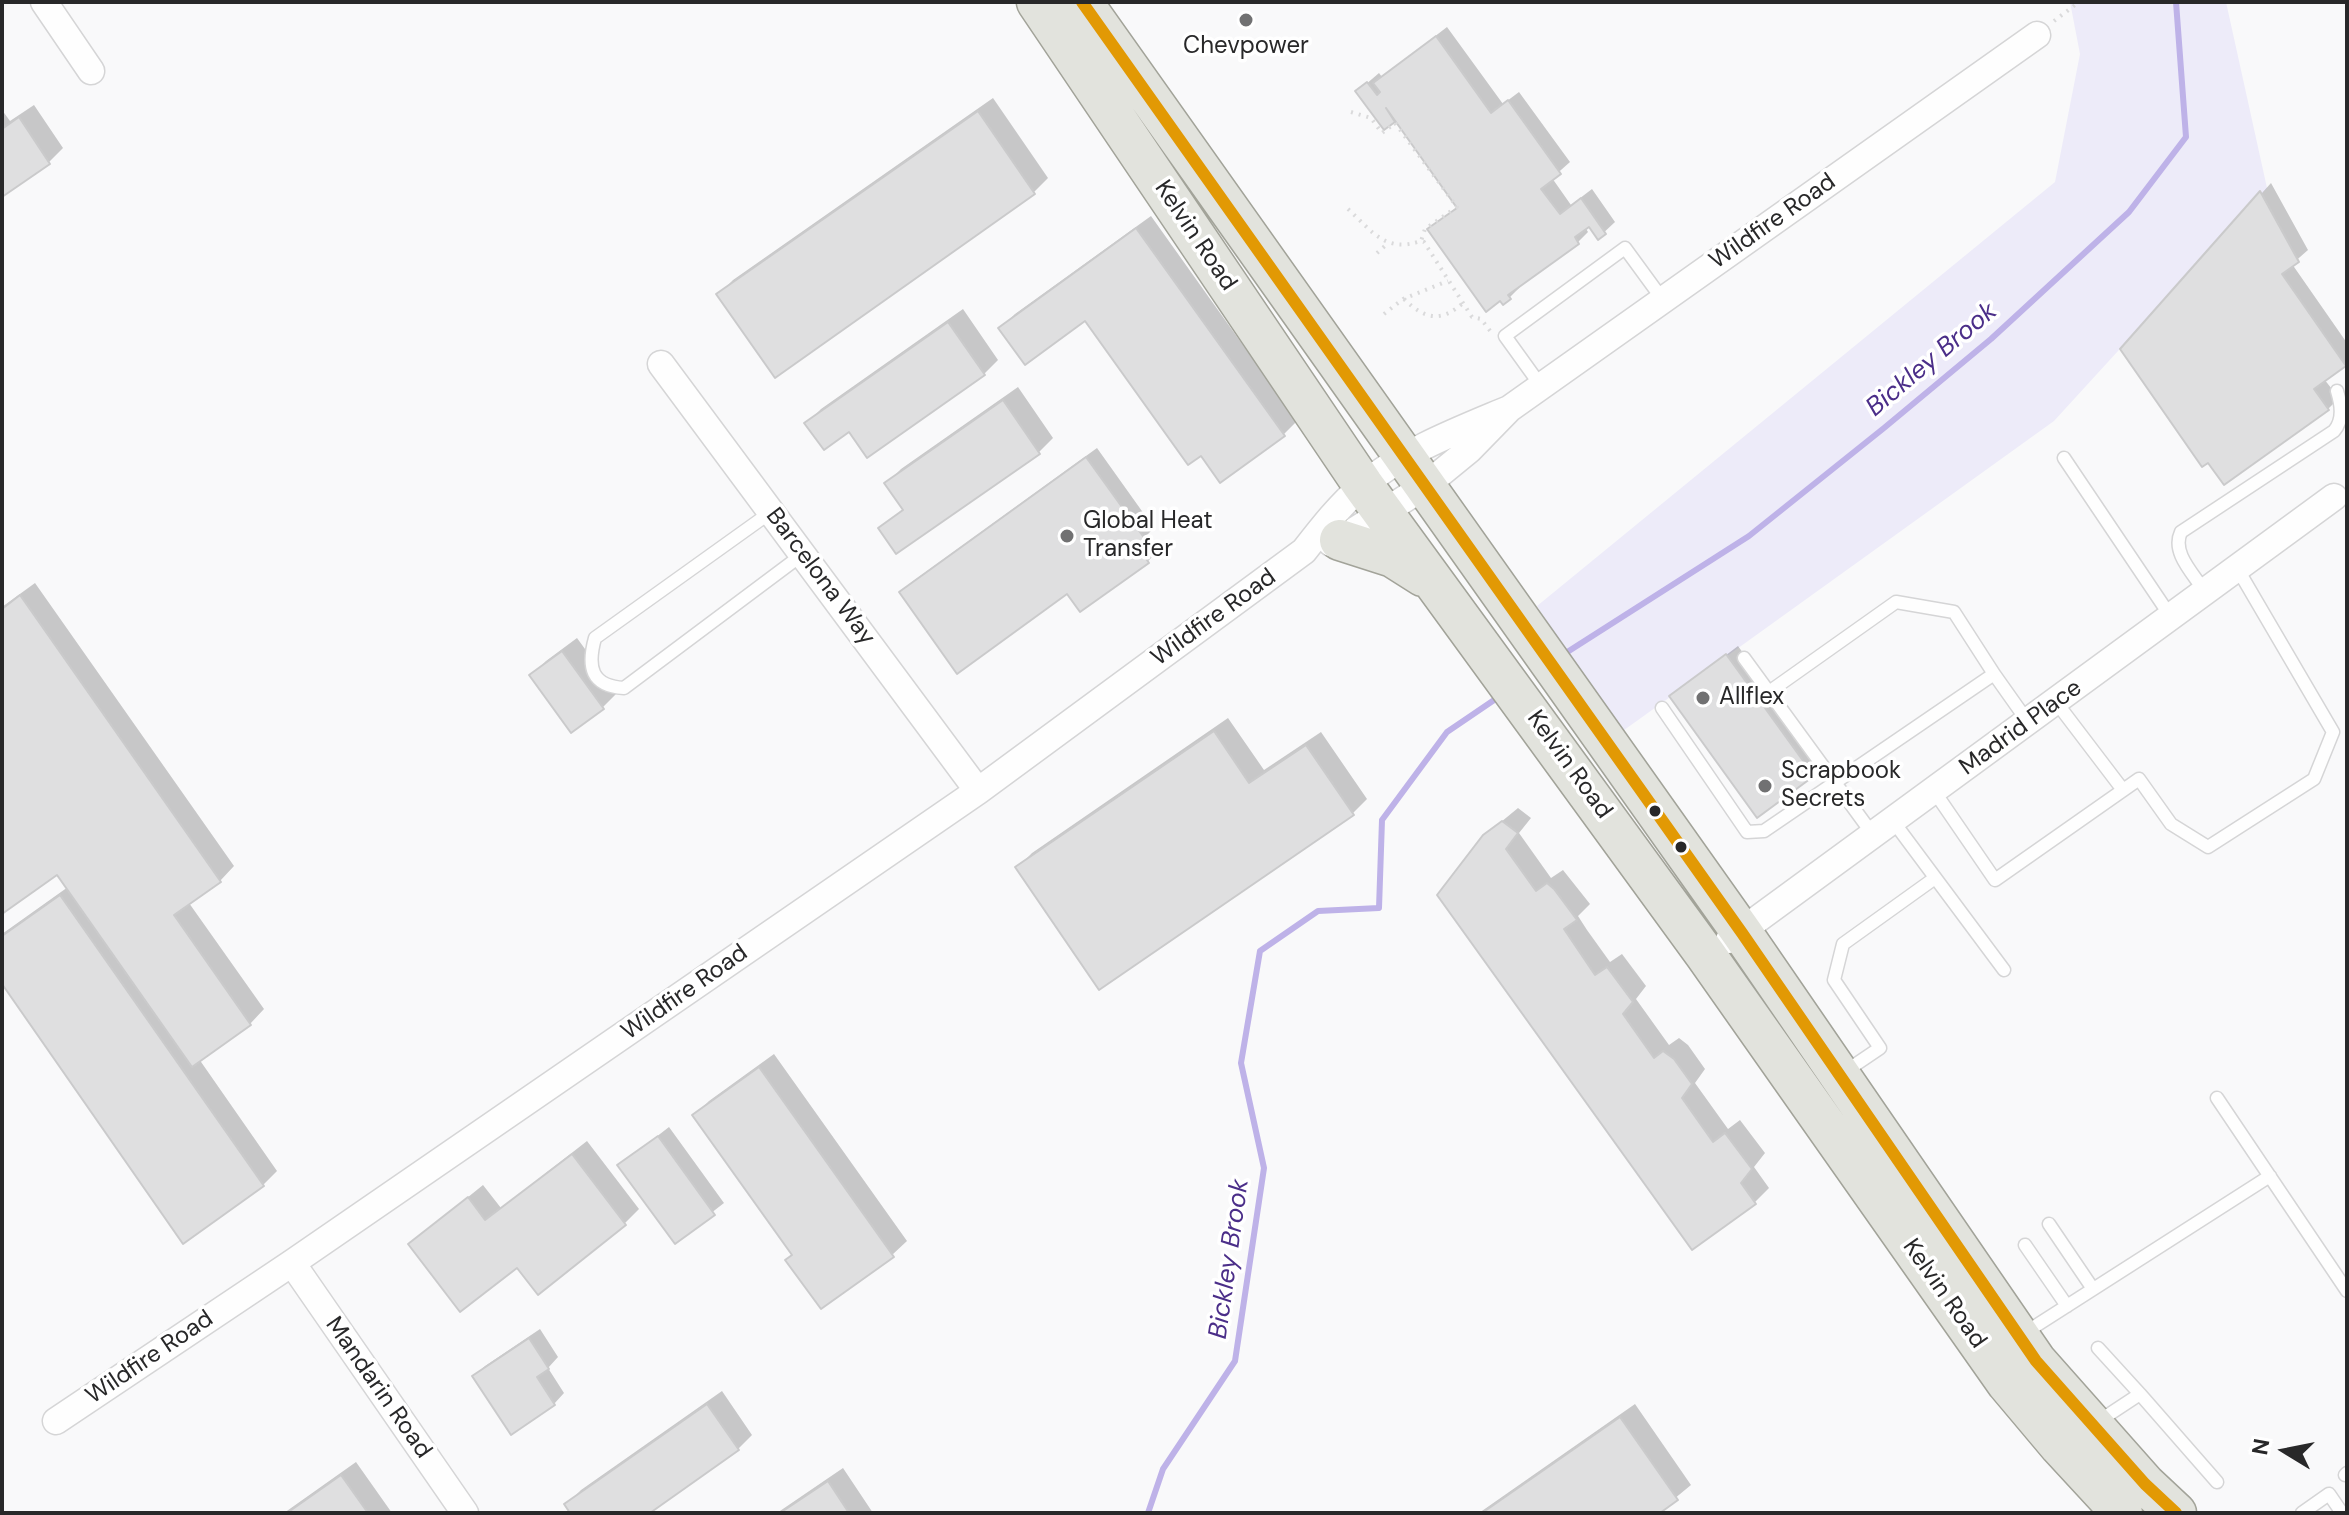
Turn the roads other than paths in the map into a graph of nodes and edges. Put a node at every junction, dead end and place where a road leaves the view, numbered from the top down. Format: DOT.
graph roads {
  1 [pos="44,2"];
  2 [pos="1037,2"];
  3 [pos="1082,2"];
  4 [pos="2037,35"];
  5 [pos="91,71"];
  6 [pos="1663,300"];
  7 [pos="661,364"];
  8 [pos="1541,386"];
  9 [pos="2337,391"];
  10 [pos="2064,458"];
  11 [pos="1415,472"];
  12 [pos="2340,495"];
  13 [pos="1374,499"];
  14 [pos="771,512"];
  15 [pos="1322,546"];
  16 [pos="803,554"];
  17 [pos="2237,568"];
  18 [pos="1436,585"];
  19 [pos="2205,592"];
  20 [pos="2171,617"];
  21 [pos="1744,658"];
  22 [pos="1994,674"];
  23 [pos="1769,692"];
  24 [pos="2056,702"];
  25 [pos="1662,708"];
  26 [pos="2028,722"];
  27 [pos="1835,783"];
  28 [pos="2123,790"];
  29 [pos="978,791"];
  30 [pos="1934,791"];
  31 [pos="1883,828"];
  32 [pos="1935,878"];
  33 [pos="1742,933"];
  34 [pos="1705,954"];
  35 [pos="2004,970"];
  36 [pos="1840,1076"];
  37 [pos="2217,1098"];
  38 [pos="2270,1176"];
  39 [pos="1896,1190"];
  40 [pos="2049,1224"];
  41 [pos="2025,1245"];
  42 [pos="292,1263"];
  43 [pos="2093,1289"];
  44 [pos="2347,1291"];
  45 [pos="2067,1306"];
  46 [pos="2019,1336"];
  47 [pos="2098,1348"];
  48 [pos="2140,1394"];
  49 [pos="56,1421"];
  50 [pos="2093,1424"];
  51 [pos="2217,1482"];
  52 [pos="465,1513"];
  53 [pos="2122,1513"];
  54 [pos="2176,1513"];
  55 [pos="2302,1513"];
  56 [pos="2342,1513"];
  1 -- 5 [label="street"];
  2 -- 13 [label="main road, Kelvin Road"];
  3 -- 11 [label="main road, Kelvin Road"];
  4 -- 6 [label="street, Wildfire Road"];
  6 -- 8 [label="street, Wildfire Road"];
  6 -- 8 [label="lane"];
  7 -- 14 [label="street, Barcelona Way"];
  8 -- 11 [label="street, Wildfire Road"];
  9 -- 19 [label="lane"];
  10 -- 20 [label="lane"];
  11 -- 13 [label="street, Wildfire Road"];
  11 -- 33 [label="main road, Kelvin Road"];
  12 -- 17 [label="street, Madrid Place"];
  13 -- 15 [label="street, Wildfire Road"];
  13 -- 15 [label="street, Wildfire Road"];
  13 -- 18 [label="main road, Kelvin Road"];
  14 -- 16 [label="street, Barcelona Way"];
  14 -- 16 [label="lane"];
  15 -- 18 [label="main road"];
  15 -- 29 [label="street, Wildfire Road"];
  16 -- 29 [label="street, Barcelona Way"];
  17 -- 19 [label="street, Madrid Place"];
  17 -- 28 [label="lane"];
  18 -- 34 [label="main road, Kelvin Road"];
  19 -- 20 [label="street, Madrid Place"];
  20 -- 24 [label="street, Madrid Place"];
  21 -- 23 [label="lane"];
  22 -- 23 [label="lane"];
  22 -- 26 [label="lane"];
  22 -- 27 [label="lane"];
  23 -- 27 [label="lane"];
  24 -- 26 [label="street, Madrid Place"];
  24 -- 28 [label="lane"];
  25 -- 27 [label="lane"];
  26 -- 30 [label="street, Madrid Place"];
  27 -- 31 [label="lane"];
  28 -- 30 [label="lane"];
  29 -- 42 [label="street, Wildfire Road"];
  30 -- 31 [label="street, Madrid Place"];
  31 -- 32 [label="lane"];
  31 -- 33 [label="street, Madrid Place"];
  32 -- 35 [label="lane"];
  32 -- 36 [label="lane"];
  33 -- 34 [label="street, Madrid Place"];
  33 -- 36 [label="main road, Kelvin Road"];
  34 -- 39 [label="main road, Kelvin Road"];
  36 -- 39 [label="main road, Kelvin Road"];
  37 -- 38 [label="lane"];
  38 -- 43 [label="lane"];
  38 -- 44 [label="lane"];
  39 -- 46 [label="main road, Kelvin Road"];
  39 -- 53 [label="main road, Kelvin Road"];
  40 -- 43 [label="lane"];
  41 -- 45 [label="lane"];
  42 -- 49 [label="street, Wildfire Road"];
  42 -- 52 [label="street, Mandarin Road"];
  43 -- 45 [label="lane"];
  45 -- 46 [label="lane"];
  46 -- 50 [label="main road, Kelvin Road"];
  47 -- 48 [label="lane"];
  48 -- 50 [label="lane"];
  48 -- 51 [label="lane"];
  50 -- 54 [label="main road, Kelvin Road"];
  55 -- 56 [label="lane"];
}
